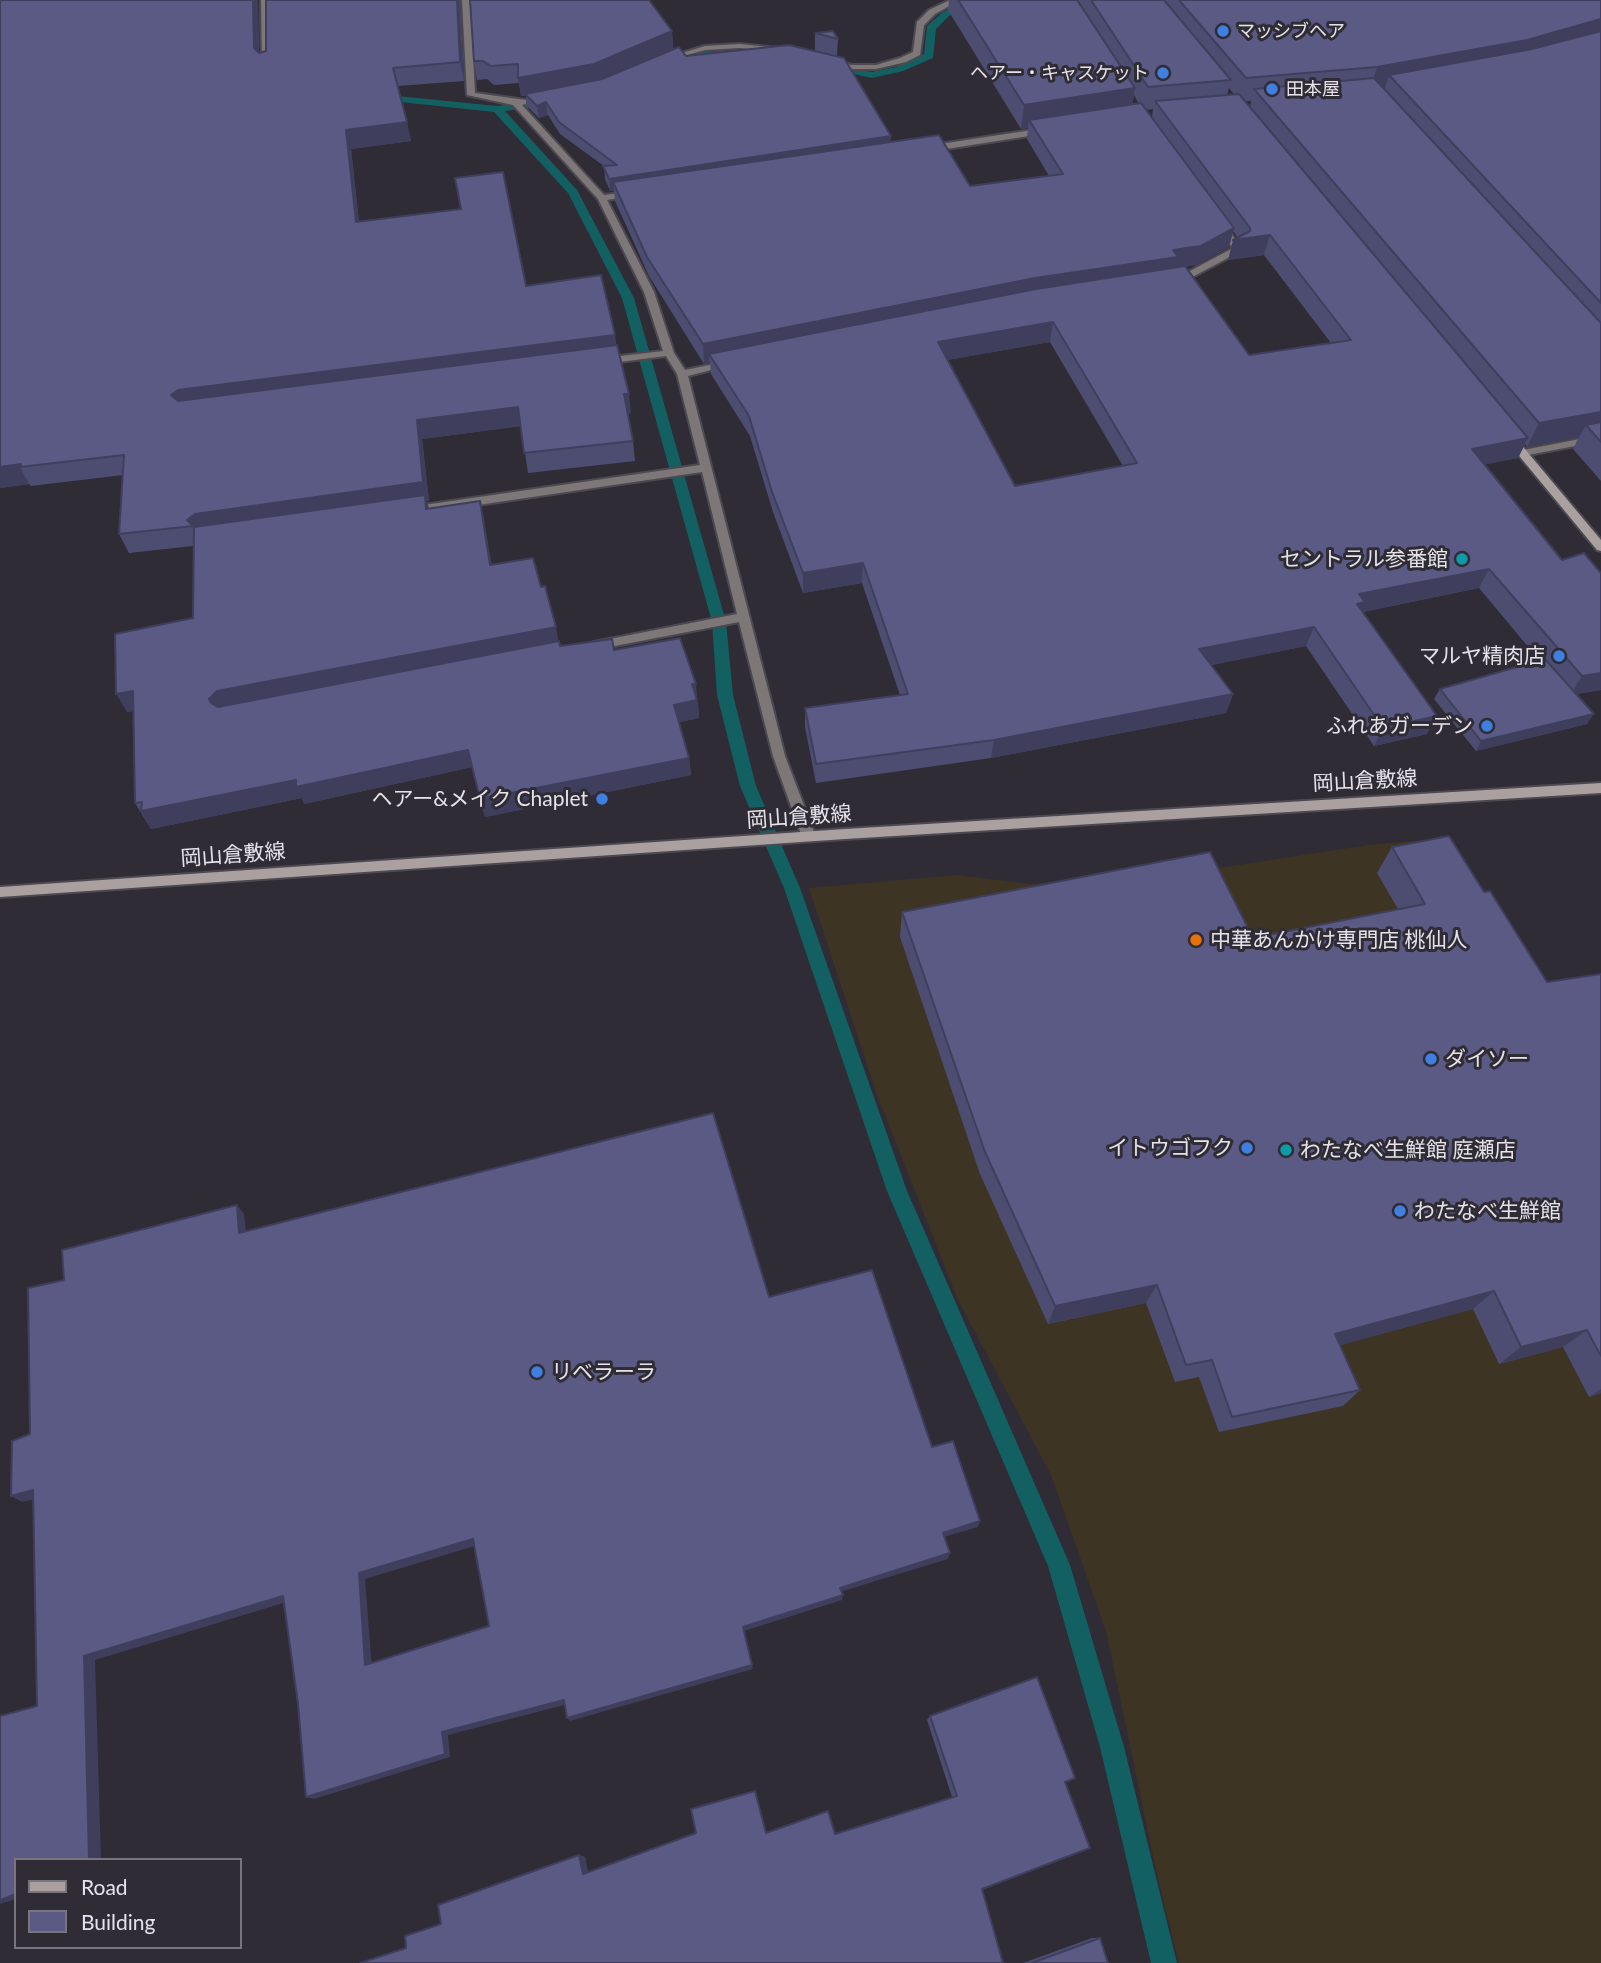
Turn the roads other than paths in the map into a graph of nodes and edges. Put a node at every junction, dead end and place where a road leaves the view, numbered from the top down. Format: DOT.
graph roads {
  1 [pos="265,0"];
  2 [pos="466,0"];
  3 [pos="956,0"];
  4 [pos="785,51"];
  5 [pos="825,61"];
  6 [pos="658,62"];
  7 [pos="266,67"];
  8 [pos="528,101"];
  9 [pos="516,103"];
  10 [pos="1057,129"];
  11 [pos="919,150"];
  12 [pos="643,192"];
  13 [pos="602,198"];
  14 [pos="1214,216"];
  15 [pos="1164,283"];
  16 [pos="669,353"];
  17 [pos="593,363"];
  18 [pos="736,363"];
  19 [pos="682,374"];
  20 [pos="1505,432"];
  21 [pos="1601,438"];
  22 [pos="1523,453"];
  23 [pos="706,468"];
  24 [pos="397,513"];
  25 [pos="1601,547"];
  26 [pos="744,617"];
  27 [pos="582,649"];
  28 [pos="1601,788"];
  29 [pos="809,837"];
  30 [pos="0,892"];
  1 -- 7 [label="street"];
  2 -- 9 [label="street"];
  3 -- 5 [label="street"];
  4 -- 6 [label="street"];
  8 -- 9 [label="street"];
  9 -- 13 [label="street"];
  10 -- 11 [label="street"];
  12 -- 13 [label="street"];
  13 -- 16 [label="street"];
  14 -- 15 [label="street"];
  16 -- 17 [label="street"];
  16 -- 19 [label="street"];
  18 -- 19 [label="street"];
  19 -- 23 [label="street"];
  20 -- 22 [label="main road"];
  21 -- 22 [label="street"];
  22 -- 25 [label="main road"];
  23 -- 24 [label="street"];
  23 -- 26 [label="street"];
  26 -- 27 [label="street"];
  26 -- 29 [label="street"];
  28 -- 29 [label="main road, 岡山倉敷線"];
  29 -- 30 [label="main road, 岡山倉敷線"];
}
